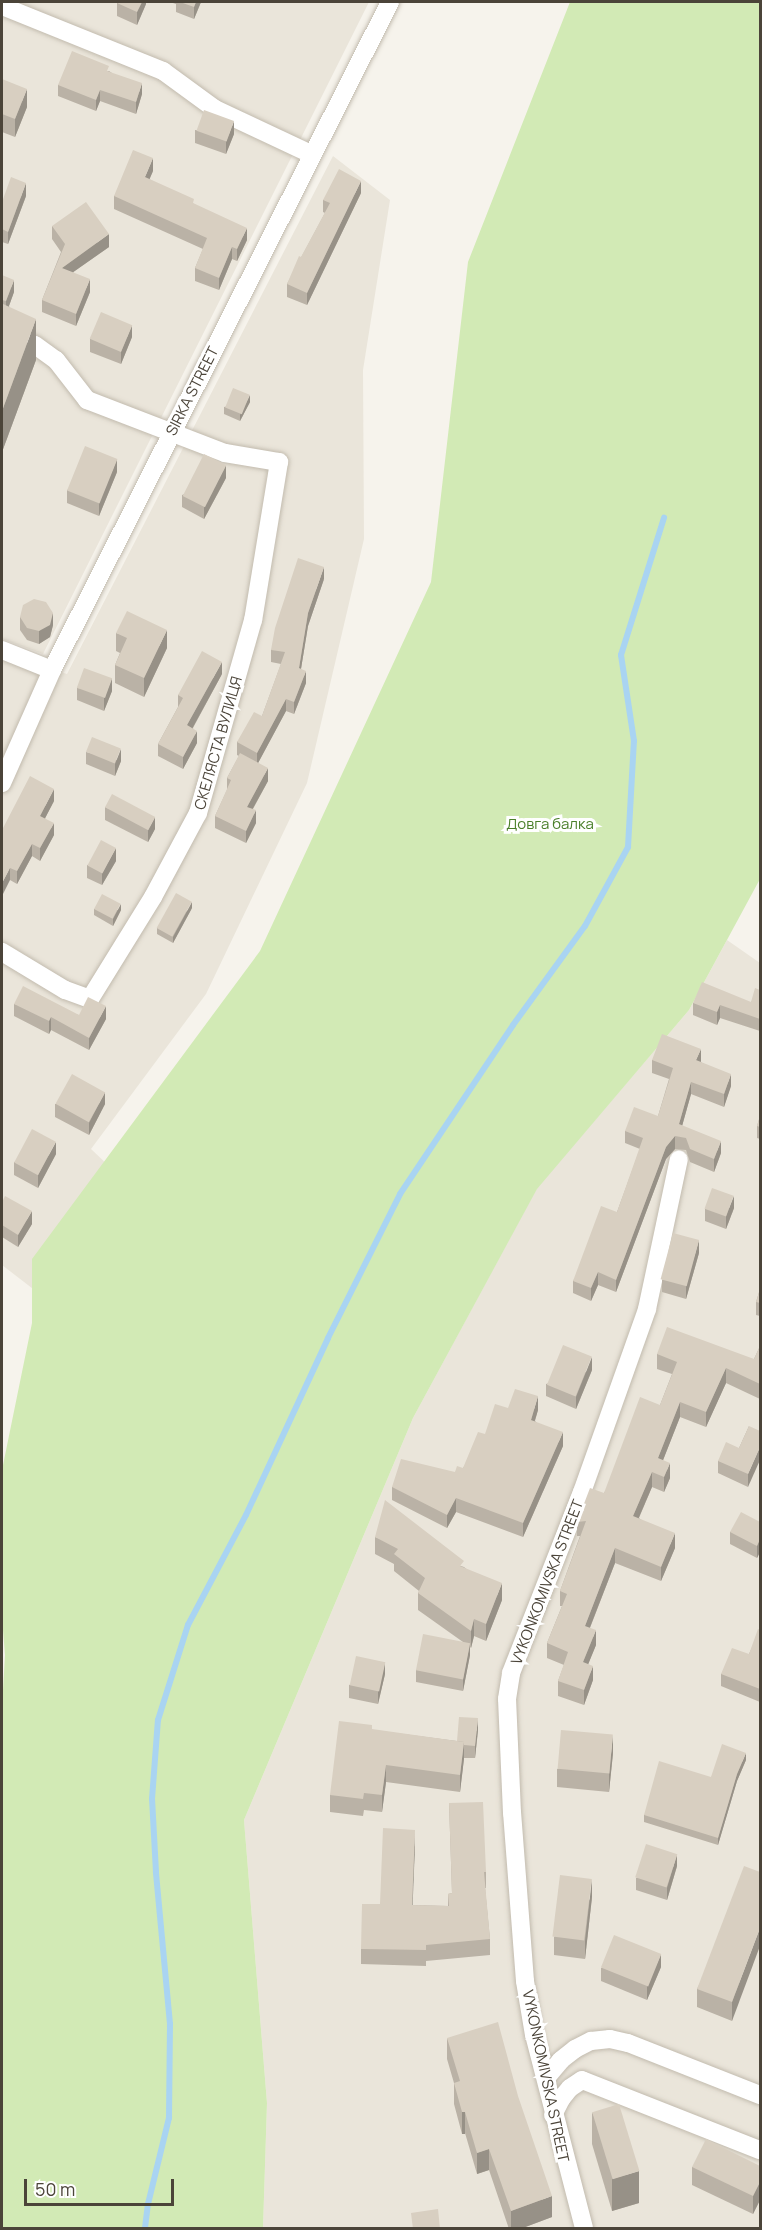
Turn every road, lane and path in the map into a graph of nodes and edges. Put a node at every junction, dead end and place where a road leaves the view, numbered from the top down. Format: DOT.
graph roads {
  1 [pos="390,2"];
  2 [pos="2,6"];
  3 [pos="311,154"];
  4 [pos="2,332"];
  5 [pos="172,430"];
  6 [pos="2,650"];
  7 [pos="52,669"];
  8 [pos="2,783"];
  9 [pos="2,952"];
  10 [pos="679,1159"];
  11 [pos="591,2042"];
  12 [pos="546,2078"];
  13 [pos="582,2080"];
  14 [pos="760,2095"];
  15 [pos="554,2115"];
  16 [pos="760,2150"];
  17 [pos="584,2229"];
  1 -- 3 [label="street, SIRKA STREET"];
  2 -- 3 [label="street"];
  3 -- 5 [label="street, SIRKA STREET"];
  4 -- 5 [label="street"];
  5 -- 7 [label="street, SIRKA STREET"];
  5 -- 9 [label="street, СКЕЛЯСТА ВУЛИЦЯ"];
  6 -- 7 [label="street"];
  7 -- 8 [label="street, SIRKA STREET"];
  10 -- 12 [label="street, VYKONKOMIVSKA STREET"];
  11 -- 12 [label="street"];
  11 -- 13 [label="street"];
  11 -- 14 [label="street"];
  12 -- 15 [label="street, VYKONKOMIVSKA STREET"];
  13 -- 15 [label="street"];
  13 -- 16 [label="street"];
  15 -- 17 [label="street, VYKONKOMIVSKA STREET"];
}
